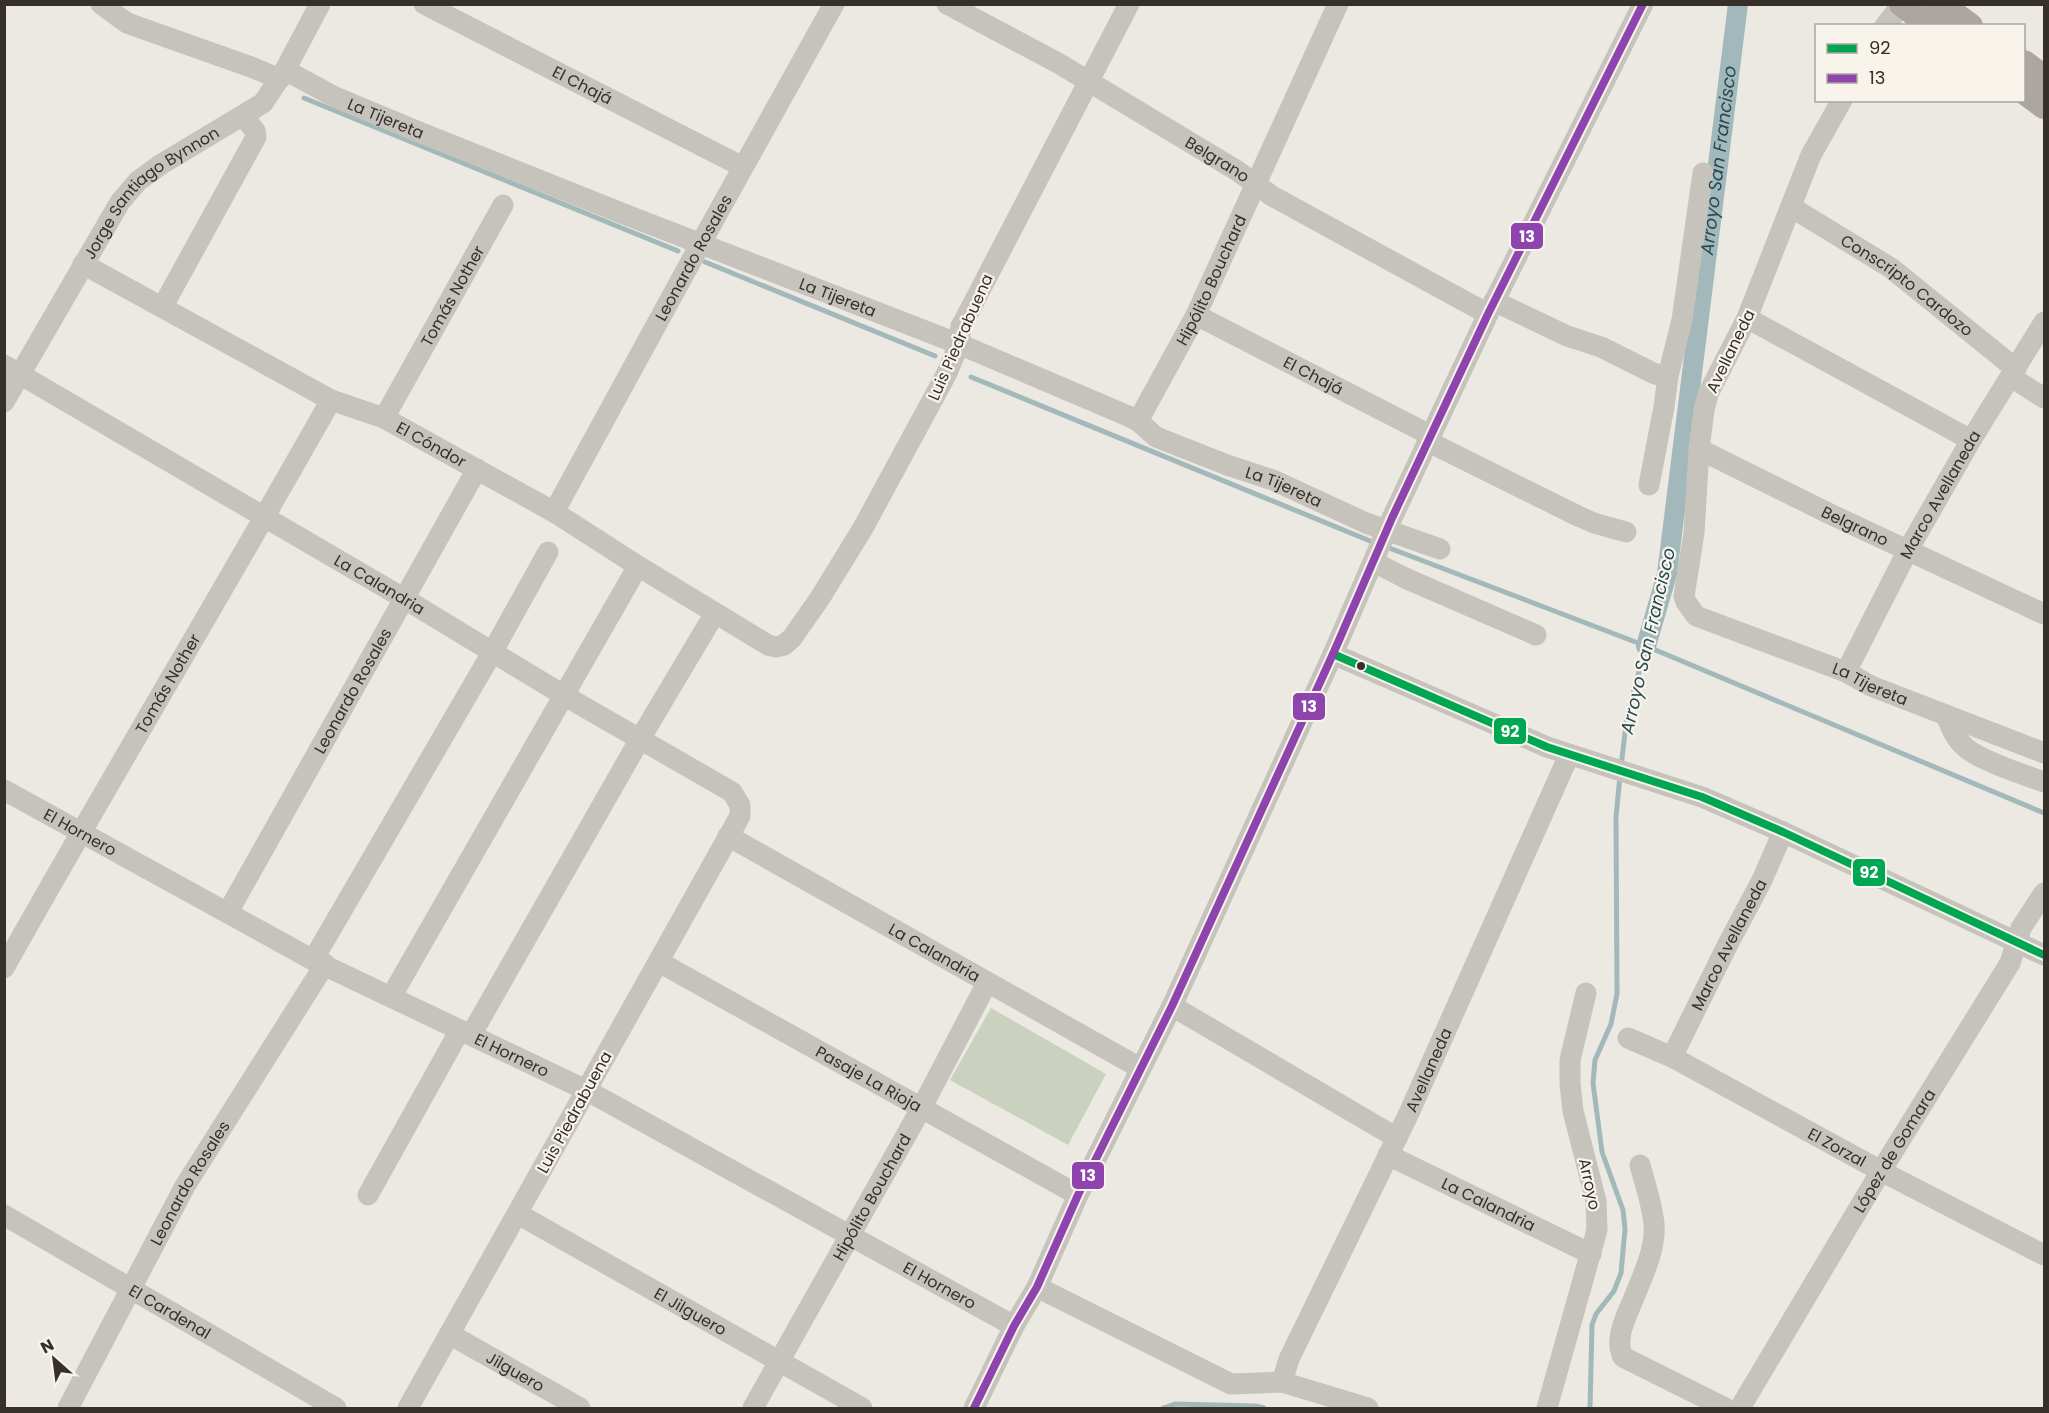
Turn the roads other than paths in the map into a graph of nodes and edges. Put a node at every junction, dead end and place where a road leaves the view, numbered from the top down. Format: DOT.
graph roads {
  1 [pos="101,4"];
  2 [pos="320,4"];
  3 [pos="424,4"];
  4 [pos="834,4"];
  5 [pos="947,4"];
  6 [pos="1129,4"];
  7 [pos="1338,4"];
  8 [pos="1643,4"];
  9 [pos="1902,4"];
  10 [pos="1940,4"];
  11 [pos="1887,24"];
  12 [pos="1929,24"];
  13 [pos="1967,24"];
  14 [pos="2025,64"];
  15 [pos="282,75"];
  16 [pos="2044,78"];
  17 [pos="1088,81"];
  18 [pos="2025,92"];
  19 [pos="1841,102"];
  20 [pos="2044,106"];
  21 [pos="244,116"];
  22 [pos="743,167"];
  23 [pos="1702,173"];
  24 [pos="1256,184"];
  25 [pos="503,205"];
  26 [pos="1791,207"];
  27 [pos="700,243"];
  28 [pos="83,264"];
  29 [pos="163,306"];
  30 [pos="1491,307"];
  31 [pos="1196,315"];
  32 [pos="1747,318"];
  33 [pos="2044,322"];
  34 [pos="959,344"];
  35 [pos="13,369"];
  36 [pos="2014,373"];
  37 [pos="1668,376"];
  38 [pos="2044,398"];
  39 [pos="331,400"];
  40 [pos="4,402"];
  41 [pos="384,418"];
  42 [pos="1138,421"];
  43 [pos="1429,438"];
  44 [pos="1971,440"];
  45 [pos="1699,449"];
  46 [pos="477,469"];
  47 [pos="1649,485"];
  48 [pos="554,512"];
  49 [pos="265,518"];
  50 [pos="1626,532"];
  51 [pos="1381,545"];
  52 [pos="1440,549"];
  53 [pos="1908,550"];
  54 [pos="548,552"];
  55 [pos="638,566"];
  56 [pos="405,599"];
  57 [pos="715,613"];
  58 [pos="2044,614"];
  59 [pos="1696,616"];
  60 [pos="1536,635"];
  61 [pos="768,645"];
  62 [pos="493,651"];
  63 [pos="1333,654"];
  64 [pos="1846,672"];
  65 [pos="565,696"];
  66 [pos="1946,715"];
  67 [pos="640,739"];
  68 [pos="2044,753"];
  69 [pos="1569,755"];
  70 [pos="2044,782"];
  71 [pos="4,790"];
  72 [pos="740,816"];
  73 [pos="1783,832"];
  74 [pos="80,833"];
  75 [pos="728,836"];
  76 [pos="2044,892"];
  77 [pos="228,912"];
  78 [pos="2017,942"];
  79 [pos="2044,955"];
  80 [pos="319,962"];
  81 [pos="659,962"];
  82 [pos="4,968"];
  83 [pos="987,983"];
  84 [pos="1586,993"];
  85 [pos="391,997"];
  86 [pos="1172,1006"];
  87 [pos="466,1033"];
  88 [pos="1628,1038"];
  89 [pos="1672,1057"];
  90 [pos="1140,1068"];
  91 [pos="586,1090"];
  92 [pos="922,1107"];
  93 [pos="1392,1147"];
  94 [pos="1640,1165"];
  95 [pos="1881,1171"];
  96 [pos="368,1195"];
  97 [pos="1078,1195"];
  98 [pos="518,1214"];
  99 [pos="4,1215"];
  100 [pos="849,1236"];
  101 [pos="1591,1254"];
  102 [pos="2044,1255"];
  103 [pos="1037,1287"];
  104 [pos="131,1288"];
  105 [pos="1014,1326"];
  106 [pos="451,1335"];
  107 [pos="779,1363"];
  108 [pos="1282,1382"];
  109 [pos="68,1408"];
  110 [pos="336,1408"];
  111 [pos="408,1408"];
  112 [pos="580,1408"];
  113 [pos="753,1408"];
  114 [pos="862,1408"];
  115 [pos="974,1408"];
  116 [pos="1368,1408"];
  117 [pos="1547,1408"];
  118 [pos="1725,1408"];
  119 [pos="1740,1408"];
  1 -- 15 [label="street, La Tijereta"];
  2 -- 15 [label="street, Jorge Santiago Bynnon"];
  3 -- 22 [label="street, El Chajá"];
  4 -- 22 [label="street, Leonardo Rosales"];
  5 -- 17 [label="street, Belgrano"];
  6 -- 17 [label="street, Luis Piedrabuena"];
  7 -- 24 [label="street, Hipólito Bouchard"];
  8 -- 30 [label="street"];
  9 -- 11 [label="street"];
  9 -- 12 [label="main road"];
  10 -- 13 [label="main road"];
  14 -- 16 [label="main road"];
  15 -- 21 [label="street, Jorge Santiago Bynnon"];
  15 -- 27 [label="street, La Tijereta"];
  17 -- 24 [label="street, Belgrano"];
  17 -- 34 [label="street, Luis Piedrabuena"];
  18 -- 20 [label="main road"];
  19 -- 26 [label="street, Avellaneda"];
  21 -- 28 [label="street, Jorge Santiago Bynnon"];
  21 -- 29 [label="street"];
  22 -- 27 [label="street, Leonardo Rosales"];
  23 -- 37 [label="street"];
  24 -- 30 [label="street, Belgrano"];
  24 -- 31 [label="street, Hipólito Bouchard"];
  25 -- 41 [label="street, Tomás Nother"];
  26 -- 32 [label="street, Avellaneda"];
  26 -- 36 [label="street, Conscripto Cardozo"];
  27 -- 34 [label="street, La Tijereta"];
  27 -- 48 [label="street, Leonardo Rosales"];
  28 -- 29 [label="street, El Cóndor"];
  28 -- 35 [label="street, Jorge Santiago Bynnon"];
  29 -- 39 [label="street, El Cóndor"];
  30 -- 37 [label="street, Belgrano"];
  30 -- 43 [label="street"];
  31 -- 42 [label="street, Hipólito Bouchard"];
  31 -- 43 [label="street, El Chajá"];
  32 -- 44 [label="street"];
  32 -- 45 [label="street, Avellaneda"];
  33 -- 36 [label="street, Marco Avellaneda"];
  34 -- 42 [label="street, La Tijereta"];
  34 -- 61 [label="street, Luis Piedrabuena"];
  35 -- 40 [label="street, Jorge Santiago Bynnon"];
  35 -- 49 [label="street, La Calandria"];
  36 -- 38 [label="street, Conscripto Cardozo"];
  36 -- 44 [label="street, Marco Avellaneda"];
  37 -- 47 [label="street"];
  39 -- 41 [label="street, El Cóndor"];
  39 -- 49 [label="street, Tomás Nother"];
  41 -- 46 [label="street, El Cóndor"];
  42 -- 51 [label="street, La Tijereta"];
  43 -- 50 [label="street, El Chajá"];
  43 -- 51 [label="street"];
  44 -- 53 [label="street, Marco Avellaneda"];
  45 -- 53 [label="street, Belgrano"];
  45 -- 59 [label="street, Avellaneda"];
  46 -- 48 [label="street, El Cóndor"];
  46 -- 56 [label="street, Leonardo Rosales"];
  48 -- 55 [label="street, El Cóndor"];
  49 -- 56 [label="street, La Calandria"];
  49 -- 74 [label="street, Tomás Nother"];
  51 -- 52 [label="street"];
  51 -- 60 [label="street"];
  51 -- 63 [label="street"];
  53 -- 58 [label="street, Belgrano"];
  53 -- 64 [label="street, Marco Avellaneda"];
  54 -- 62 [label="street, Leonardo Rosales"];
  55 -- 57 [label="street, El Cóndor"];
  55 -- 65 [label="street"];
  56 -- 62 [label="street, La Calandria"];
  56 -- 77 [label="street, Leonardo Rosales"];
  57 -- 61 [label="street, El Cóndor"];
  57 -- 67 [label="street"];
  59 -- 64 [label="street, La Tijereta"];
  62 -- 65 [label="street, La Calandria"];
  62 -- 80 [label="street, Leonardo Rosales"];
  63 -- 69 [label="street"];
  63 -- 86 [label="street"];
  64 -- 66 [label="street, La Tijereta"];
  65 -- 67 [label="street, La Calandria"];
  65 -- 85 [label="street"];
  66 -- 68 [label="street, La Tijereta"];
  66 -- 70 [label="street"];
  67 -- 72 [label="street, La Calandria"];
  67 -- 87 [label="street"];
  69 -- 73 [label="street"];
  69 -- 93 [label="street, Avellaneda"];
  71 -- 74 [label="street, El Hornero"];
  72 -- 75 [label="street, Luis Piedrabuena"];
  73 -- 78 [label="street"];
  73 -- 89 [label="street, Marco Avellaneda"];
  74 -- 77 [label="street, El Hornero"];
  74 -- 82 [label="street, Tomás Nother"];
  75 -- 81 [label="street, Luis Piedrabuena"];
  75 -- 83 [label="street, La Calandria"];
  76 -- 78 [label="street, López de Gomara"];
  77 -- 80 [label="street, El Hornero"];
  78 -- 79 [label="street"];
  78 -- 95 [label="street, López de Gomara"];
  80 -- 85 [label="street, El Hornero"];
  80 -- 104 [label="street, Leonardo Rosales"];
  81 -- 91 [label="street, Luis Piedrabuena"];
  81 -- 92 [label="street, Pasaje La Rioja"];
  83 -- 90 [label="street, La Calandria"];
  83 -- 92 [label="street, Hipólito Bouchard"];
  84 -- 101 [label="street, Arroyo"];
  85 -- 87 [label="street, El Hornero"];
  86 -- 90 [label="street"];
  86 -- 93 [label="street, La Calandria"];
  87 -- 91 [label="street, El Hornero"];
  87 -- 96 [label="street"];
  88 -- 89 [label="street, El Zorzal"];
  89 -- 95 [label="street, El Zorzal"];
  90 -- 97 [label="street"];
  91 -- 98 [label="street, Luis Piedrabuena"];
  91 -- 100 [label="street, El Hornero"];
  92 -- 97 [label="street, Pasaje La Rioja"];
  92 -- 100 [label="street, Hipólito Bouchard"];
  93 -- 101 [label="street, La Calandria"];
  93 -- 108 [label="street, Avellaneda"];
  94 -- 118 [label="street"];
  95 -- 102 [label="street, El Zorzal"];
  95 -- 119 [label="street, López de Gomara"];
  97 -- 103 [label="street"];
  98 -- 106 [label="street, Luis Piedrabuena"];
  98 -- 107 [label="street, El Jilguero"];
  99 -- 104 [label="street, El Cardenal"];
  100 -- 105 [label="street, El Hornero"];
  100 -- 107 [label="street, Hipólito Bouchard"];
  101 -- 117 [label="street, Arroyo"];
  103 -- 105 [label="street"];
  103 -- 108 [label="street"];
  104 -- 109 [label="street, Leonardo Rosales"];
  104 -- 110 [label="street, El Cardenal"];
  105 -- 115 [label="street"];
  106 -- 111 [label="street, Luis Piedrabuena"];
  106 -- 112 [label="street, Jilguero"];
  107 -- 113 [label="street, Hipólito Bouchard"];
  107 -- 114 [label="street, El Jilguero"];
  108 -- 116 [label="street"];
}
